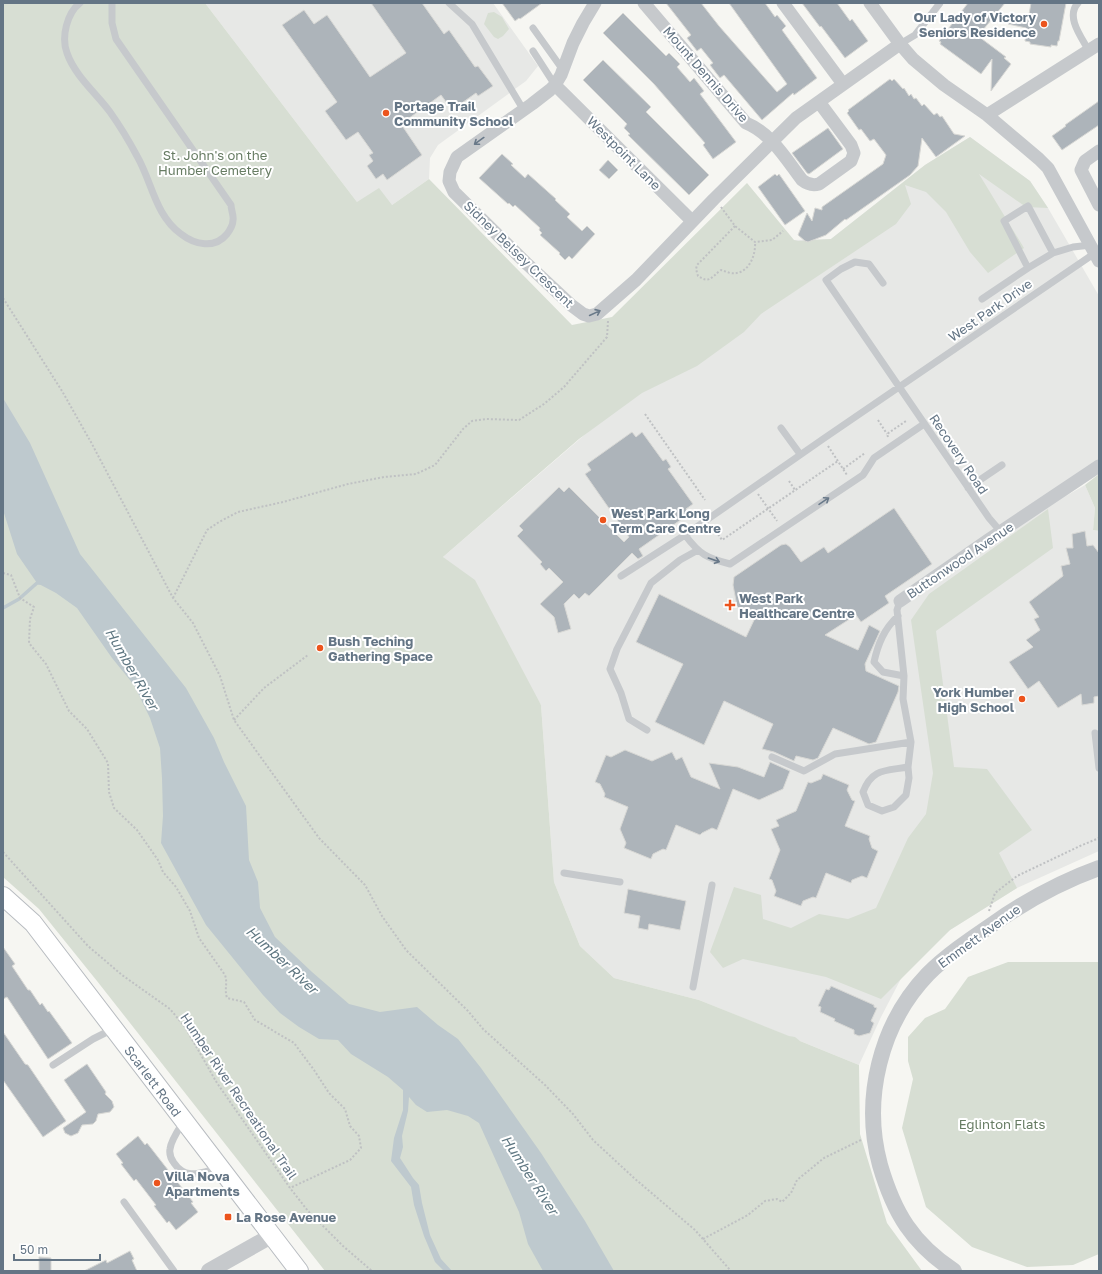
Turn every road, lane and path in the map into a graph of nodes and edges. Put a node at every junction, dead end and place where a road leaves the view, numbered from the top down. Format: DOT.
graph roads {
  1 [pos="80,3"];
  2 [pos="112,3"];
  3 [pos="449,3"];
  4 [pos="595,3"];
  5 [pos="644,3"];
  6 [pos="784,3"];
  7 [pos="870,3"];
  8 [pos="940,3"];
  9 [pos="1078,3"];
  10 [pos="533,28"];
  11 [pos="900,44"];
  12 [pos="1094,48"];
  13 [pos="533,51"];
  14 [pos="562,70"];
  15 [pos="843,84"];
  16 [pos="555,85"];
  17 [pos="819,102"];
  18 [pos="523,109"];
  19 [pos="987,115"];
  20 [pos="772,141"];
  21 [pos="1099,151"];
  22 [pos="714,199"];
  23 [pos="1099,205"];
  24 [pos="692,221"];
  25 [pos="735,226"];
  26 [pos="783,231"];
  27 [pos="755,242"];
  28 [pos="1053,253"];
  29 [pos="1095,253"];
  30 [pos="1028,268"];
  31 [pos="883,284"];
  32 [pos="3,298"];
  33 [pos="982,300"];
  34 [pos="609,305"];
  35 [pos="900,387"];
  36 [pos="645,414"];
  37 [pos="878,420"];
  38 [pos="924,424"];
  39 [pos="781,428"];
  40 [pos="887,434"];
  41 [pos="828,446"];
  42 [pos="800,454"];
  43 [pos="838,461"];
  44 [pos="1002,465"];
  45 [pos="1099,466"];
  46 [pos="848,476"];
  47 [pos="789,481"];
  48 [pos="968,488"];
  49 [pos="795,490"];
  50 [pos="758,494"];
  51 [pos="705,500"];
  52 [pos="768,509"];
  53 [pos="779,524"];
  54 [pos="716,531"];
  55 [pos="1001,532"];
  56 [pos="685,535"];
  57 [pos="698,550"];
  58 [pos="3,573"];
  59 [pos="621,576"];
  60 [pos="173,598"];
  61 [pos="900,601"];
  62 [pos="898,616"];
  63 [pos="308,655"];
  64 [pos="904,676"];
  65 [pos="234,720"];
  66 [pos="647,730"];
  67 [pos="1095,733"];
  68 [pos="911,742"];
  69 [pos="772,757"];
  70 [pos="908,767"];
  71 [pos="1099,768"];
  72 [pos="1099,838"];
  73 [pos="3,852"];
  74 [pos="1099,868"];
  75 [pos="564,873"];
  76 [pos="620,882"];
  77 [pos="712,885"];
  78 [pos="3,896"];
  79 [pos="988,911"];
  80 [pos="693,987"];
  81 [pos="114,1029"];
  82 [pos="53,1065"];
  83 [pos="184,1121"];
  84 [pos="874,1135"];
  85 [pos="219,1168"];
  86 [pos="290,1188"];
  87 [pos="124,1202"];
  88 [pos="271,1236"];
  89 [pos="703,1239"];
  90 [pos="174,1271"];
  91 [pos="210,1271"];
  92 [pos="299,1271"];
  93 [pos="372,1271"];
  94 [pos="731,1271"];
  95 [pos="954,1271"];
  1 -- 2 [label="lane"];
  3 -- 18 [label="lane"];
  4 -- 14 [label="street, Sidney Belsey Crescent"];
  5 -- 20 [label="street, Mount Dennis Drive"];
  6 -- 15 [label="street"];
  7 -- 11 [label="street"];
  8 -- 11 [label="lane"];
  9 -- 12 [label="lane"];
  10 -- 14 [label="lane"];
  11 -- 15 [label="street, Sidney Belsey Crescent"];
  11 -- 19 [label="street"];
  12 -- 19 [label="street"];
  13 -- 16 [label="lane"];
  14 -- 16 [label="street, Sidney Belsey Crescent"];
  15 -- 17 [label="street, Sidney Belsey Crescent"];
  16 -- 18 [label="street, Sidney Belsey Crescent"];
  16 -- 24 [label="street, Westpoint Lane"];
  17 -- 20 [label="street, Sidney Belsey Crescent"];
  17 -- 20 [label="street, Mount Dennis Drive"];
  18 -- 34 [label="street, Sidney Belsey Crescent, one-way"];
  19 -- 29 [label="street"];
  20 -- 22 [label="street, Sidney Belsey Crescent"];
  21 -- 23 [label="street"];
  22 -- 24 [label="street, Sidney Belsey Crescent"];
  22 -- 25 [label="path"];
  24 -- 34 [label="street, Sidney Belsey Crescent"];
  25 -- 27 [label="path"];
  25 -- 27 [label="path"];
  26 -- 27 [label="path"];
  28 -- 29 [label="lane"];
  28 -- 30 [label="lane"];
  28 -- 30 [label="lane"];
  29 -- 35 [label="lane, West Park Drive"];
  30 -- 33 [label="lane"];
  31 -- 35 [label="lane, Recovery Road"];
  32 -- 60 [label="path"];
  34 -- 60 [label="path"];
  35 -- 38 [label="lane, Recovery Road"];
  35 -- 42 [label="lane, West Park Drive"];
  36 -- 51 [label="path"];
  37 -- 40 [label="path"];
  38 -- 48 [label="lane, Recovery Road"];
  57 -- 38 [label="lane, one-way"];
  39 -- 42 [label="lane"];
  41 -- 43 [label="path"];
  42 -- 56 [label="lane, West Park Drive"];
  43 -- 46 [label="path"];
  43 -- 49 [label="path"];
  44 -- 48 [label="lane"];
  45 -- 55 [label="street, Buttonwood Avenue"];
  47 -- 49 [label="path"];
  48 -- 55 [label="lane, Recovery Road"];
  49 -- 52 [label="path"];
  50 -- 52 [label="path"];
  52 -- 53 [label="path"];
  52 -- 54 [label="path"];
  55 -- 61 [label="street, Buttonwood Avenue"];
  56 -- 57 [label="lane"];
  56 -- 59 [label="lane, West Park Drive"];
  57 -- 66 [label="lane"];
  58 -- 86 [label="path"];
  60 -- 65 [label="path"];
  61 -- 62 [label="lane, Buttonwood Avenue"];
  62 -- 64 [label="lane, Buttonwood Avenue"];
  62 -- 64 [label="lane"];
  63 -- 65 [label="path"];
  64 -- 68 [label="lane, Buttonwood Avenue"];
  65 -- 89 [label="path"];
  67 -- 71 [label="lane"];
  68 -- 69 [label="lane"];
  68 -- 70 [label="lane, Buttonwood Avenue"];
  70 -- 70 [label="lane, Buttonwood Avenue"];
  72 -- 79 [label="path"];
  73 -- 86 [label="path, Humber River Recreational Trail"];
  74 -- 84 [label="street, Emmett Avenue"];
  75 -- 76 [label="lane"];
  77 -- 80 [label="lane"];
  78 -- 81 [label="main road, Scarlett Road"];
  81 -- 82 [label="lane"];
  81 -- 83 [label="main road, Scarlett Road"];
  83 -- 85 [label="main road, Scarlett Road"];
  83 -- 85 [label="lane"];
  84 -- 89 [label="path"];
  84 -- 95 [label="street, Emmett Avenue"];
  85 -- 88 [label="main road, Scarlett Road"];
  86 -- 93 [label="path, Humber River Recreational Trail"];
  87 -- 90 [label="lane"];
  88 -- 91 [label="street"];
  88 -- 92 [label="main road, Scarlett Road"];
  89 -- 94 [label="path"];
}
